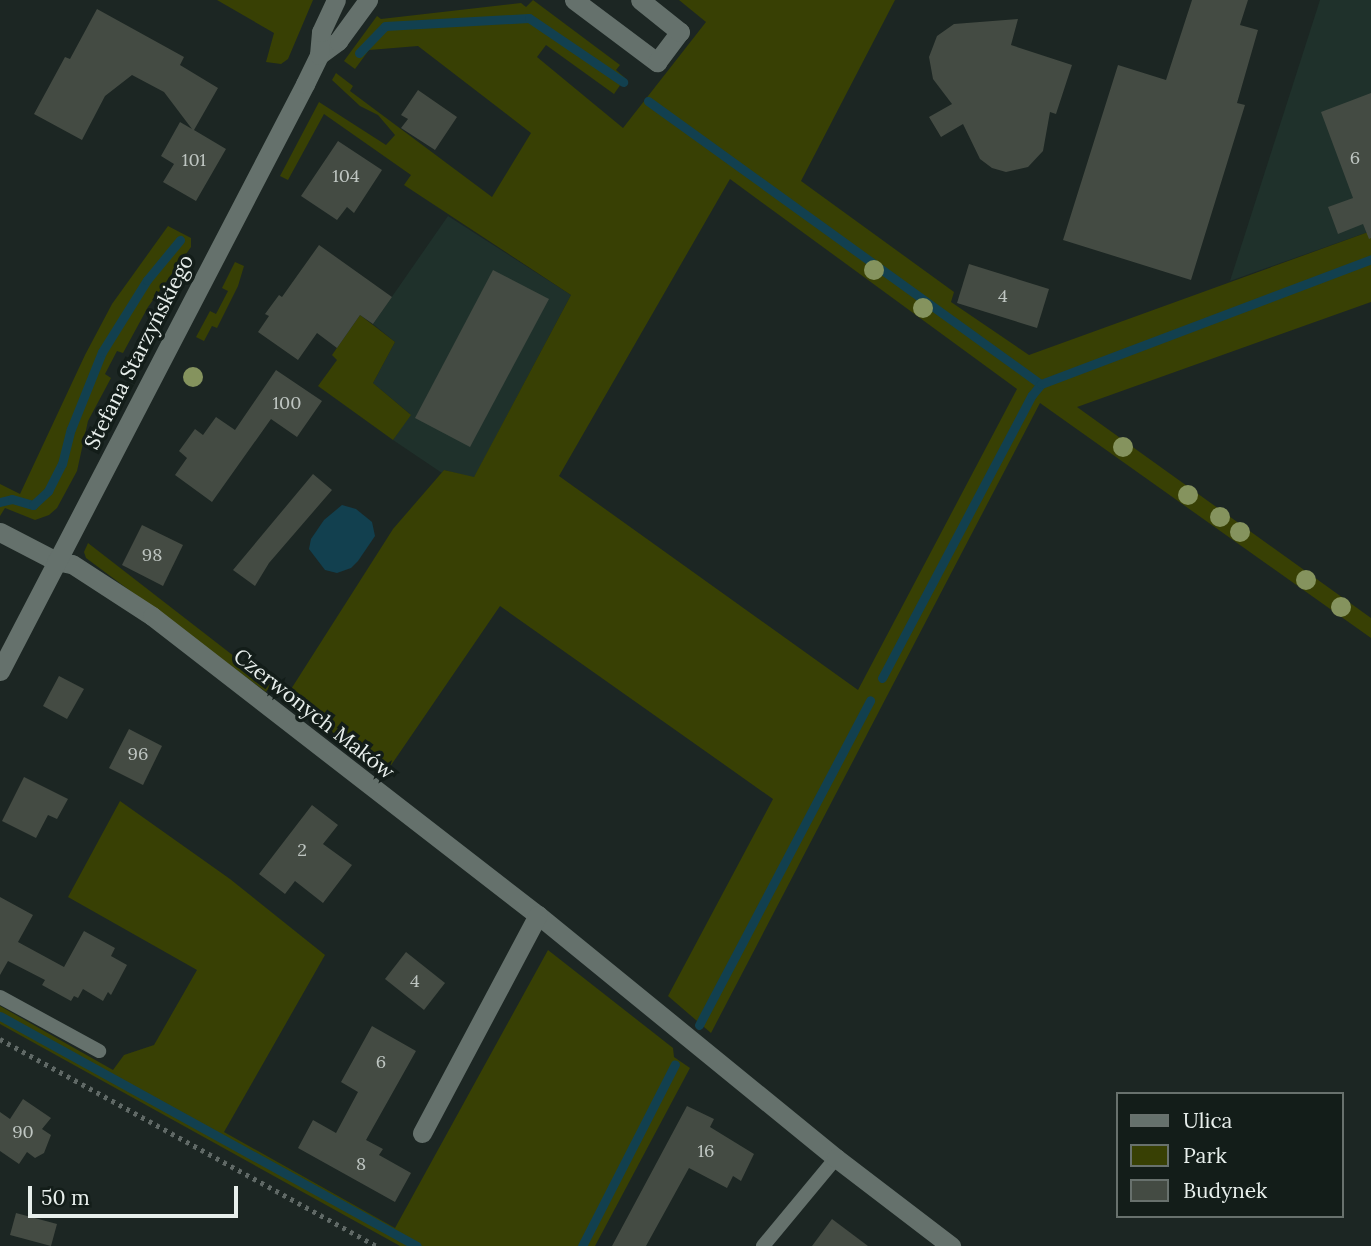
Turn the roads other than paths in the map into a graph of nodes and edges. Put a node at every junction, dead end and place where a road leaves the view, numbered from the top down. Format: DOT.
graph roads {
  1 [pos="336,0"];
  2 [pos="368,0"];
  3 [pos="574,0"];
  4 [pos="640,0"];
  5 [pos="319,55"];
  6 [pos="0,532"];
  7 [pos="56,561"];
  8 [pos="0,671"];
  9 [pos="538,915"];
  10 [pos="0,997"];
  11 [pos="99,1051"];
  12 [pos="422,1133"];
  13 [pos="836,1157"];
  14 [pos="763,1246"];
  15 [pos="951,1246"];
  1 -- 5 [label="street, Stefana Starzyńskiego"];
  2 -- 5 [label="street, Stefana Starzyńskiego"];
  3 -- 4 [label="street"];
  5 -- 7 [label="street, Stefana Starzyńskiego"];
  6 -- 7 [label="street, Czerwonych Maków"];
  7 -- 8 [label="street, Stefana Starzyńskiego"];
  7 -- 9 [label="street, Czerwonych Maków"];
  9 -- 12 [label="street"];
  9 -- 13 [label="street, Czerwonych Maków"];
  10 -- 11 [label="lane"];
  13 -- 14 [label="lane"];
  13 -- 15 [label="street, Czerwonych Maków"];
}
